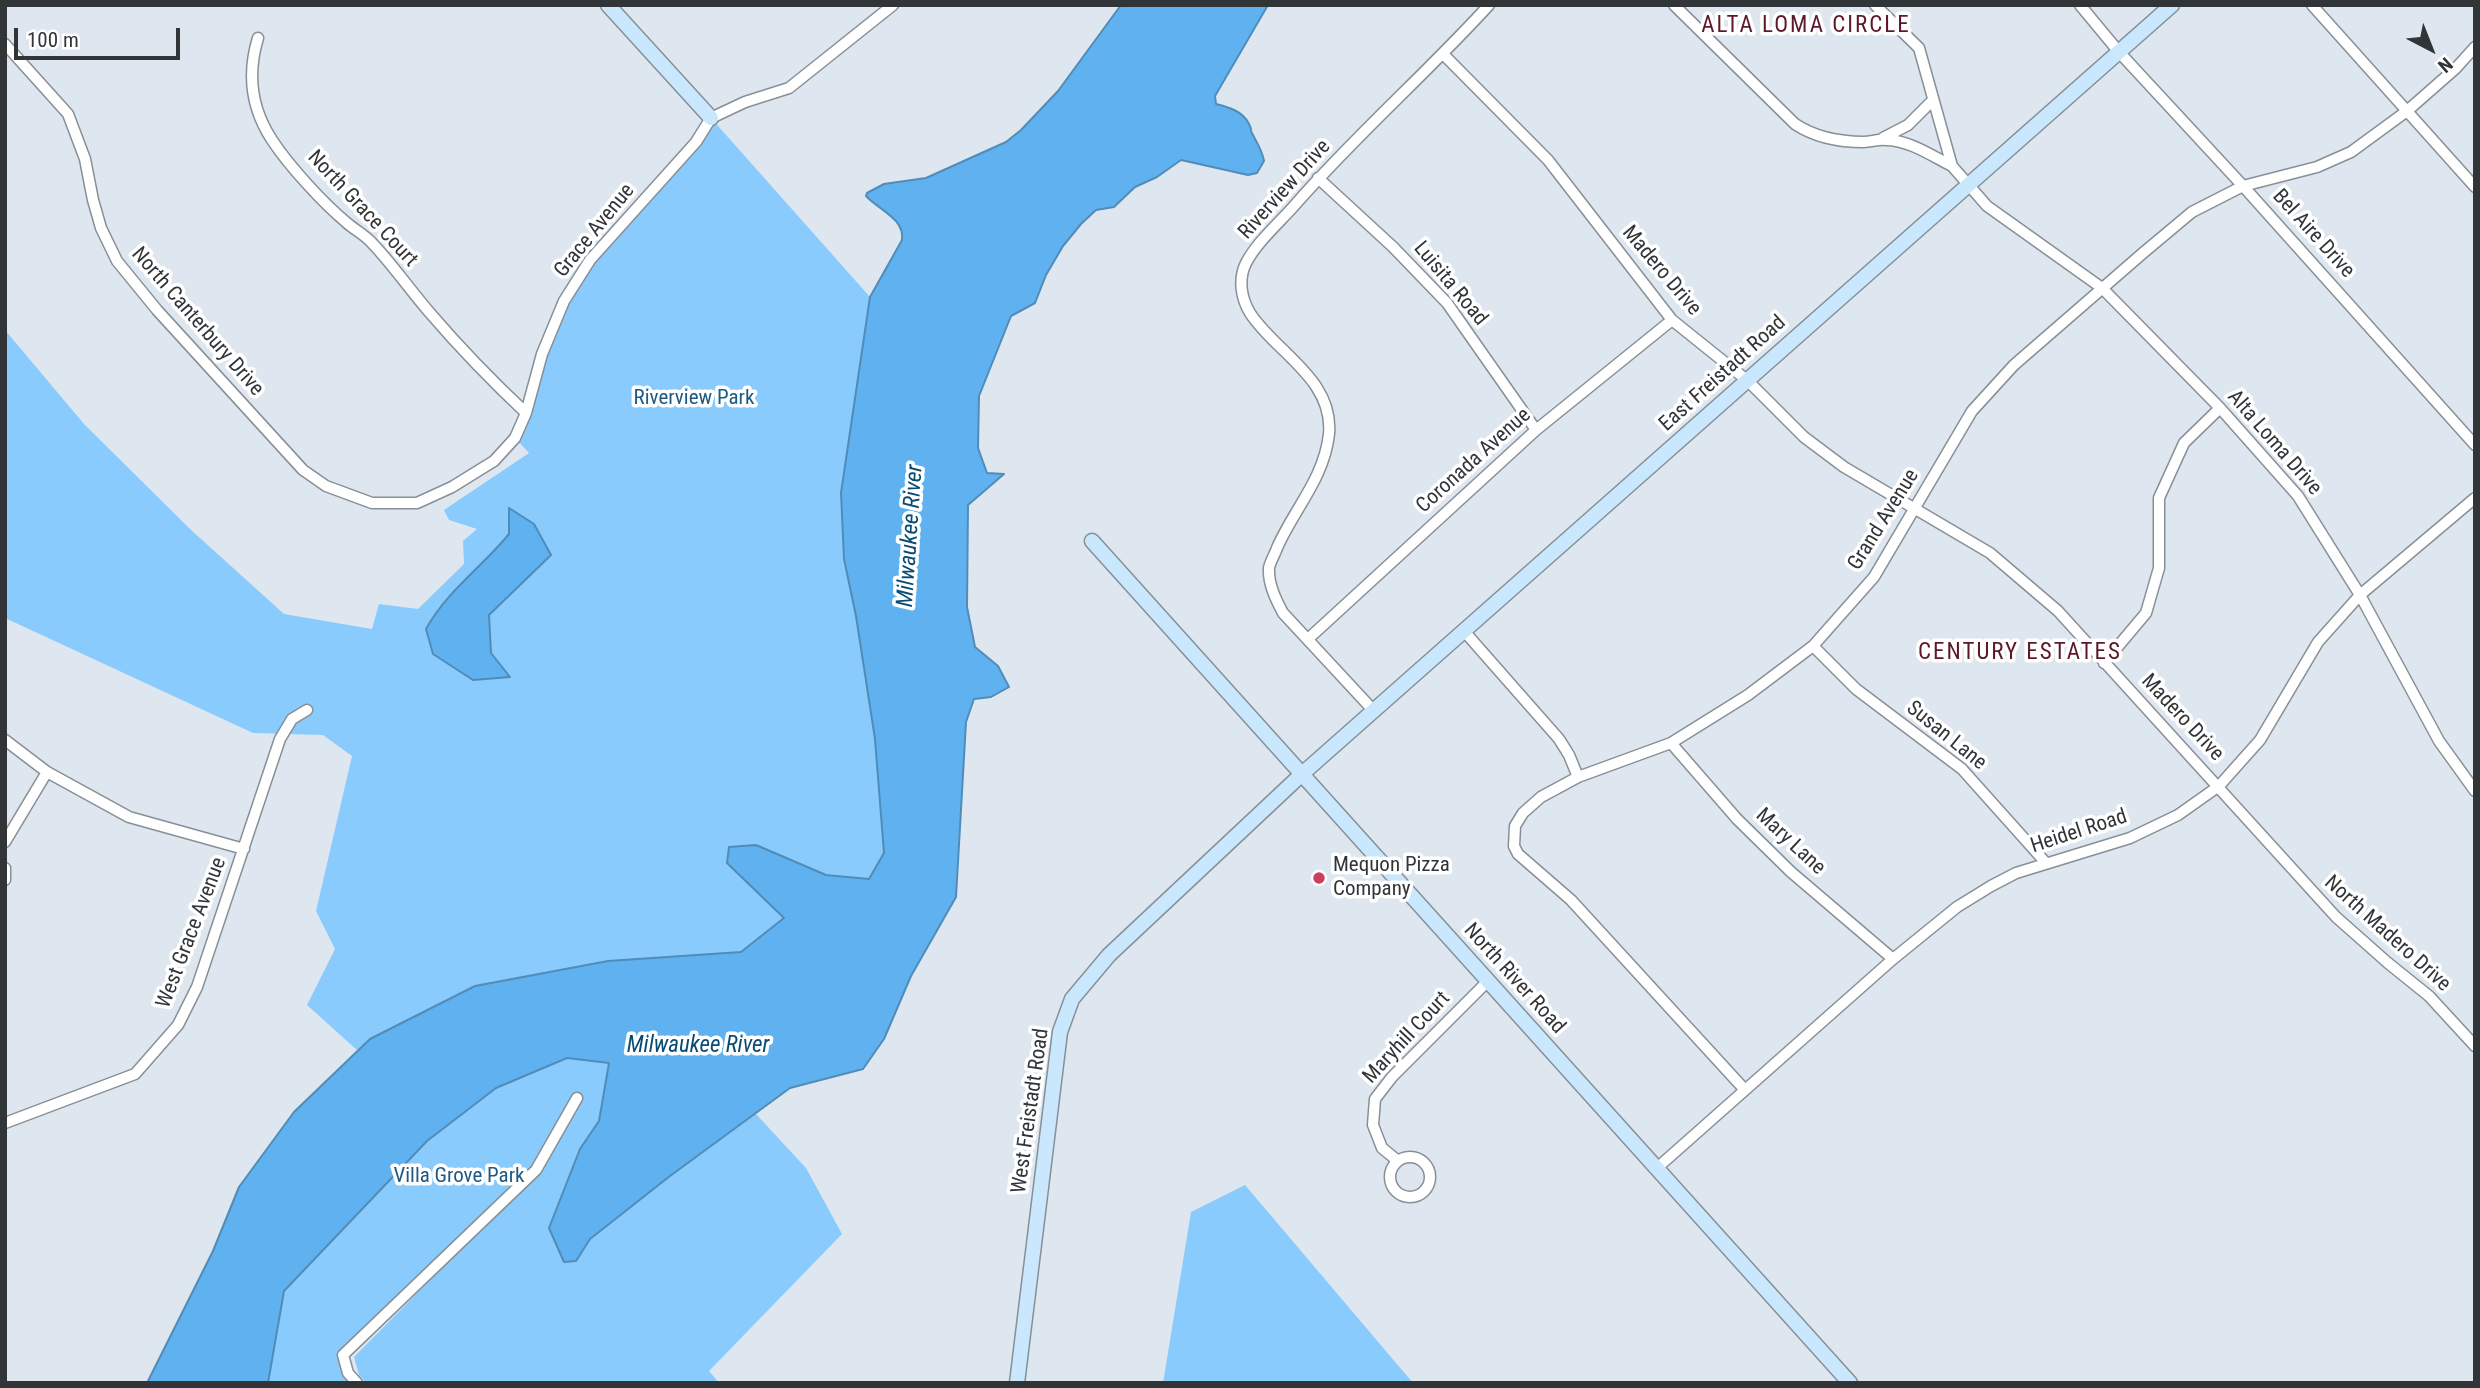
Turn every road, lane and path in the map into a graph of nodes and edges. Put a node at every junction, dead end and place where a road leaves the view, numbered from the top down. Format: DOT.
graph roads {
  1 [pos="608,5"];
  2 [pos="1489,5"];
  3 [pos="1674,5"];
  4 [pos="1875,5"];
  5 [pos="2080,5"];
  6 [pos="2172,5"];
  7 [pos="2312,5"];
  8 [pos="889,7"];
  9 [pos="258,38"];
  10 [pos="5,44"];
  11 [pos="2475,47"];
  12 [pos="2119,52"];
  13 [pos="1444,55"];
  14 [pos="1933,100"];
  15 [pos="2407,111"];
  16 [pos="711,118"];
  17 [pos="1878,140"];
  18 [pos="1952,166"];
  19 [pos="1318,178"];
  20 [pos="1968,185"];
  21 [pos="2243,186"];
  22 [pos="2475,187"];
  23 [pos="2102,288"];
  24 [pos="1672,320"];
  25 [pos="1748,380"];
  26 [pos="2220,408"];
  27 [pos="526,413"];
  28 [pos="1536,430"];
  29 [pos="2475,444"];
  30 [pos="303,470"];
  31 [pos="2475,498"];
  32 [pos="1915,508"];
  33 [pos="1092,541"];
  34 [pos="2360,595"];
  35 [pos="1464,631"];
  36 [pos="1308,639"];
  37 [pos="1813,646"];
  38 [pos="2104,663"];
  39 [pos="307,710"];
  40 [pos="1373,710"];
  41 [pos="5,740"];
  42 [pos="1671,743"];
  43 [pos="47,772"];
  44 [pos="1301,774"];
  45 [pos="1578,777"];
  46 [pos="2219,786"];
  47 [pos="2475,791"];
  48 [pos="5,842"];
  49 [pos="244,849"];
  50 [pos="2046,863"];
  51 [pos="5,868"];
  52 [pos="5,880"];
  53 [pos="1893,959"];
  54 [pos="1487,982"];
  55 [pos="2475,1046"];
  56 [pos="1745,1090"];
  57 [pos="577,1098"];
  58 [pos="5,1123"];
  59 [pos="1398,1161"];
  60 [pos="1657,1168"];
  61 [pos="357,1383"];
  62 [pos="1017,1383"];
  63 [pos="1850,1383"];
  1 -- 16 [label="street"];
  2 -- 13 [label="street, Riverview Drive"];
  3 -- 17 [label="street"];
  4 -- 14 [label="street"];
  5 -- 12 [label="street, Bel Aire Drive"];
  6 -- 12 [label="street, East Freistadt Road"];
  7 -- 15 [label="street"];
  8 -- 16 [label="street"];
  9 -- 27 [label="street, North Grace Court"];
  10 -- 30 [label="street, North Canterbury Drive"];
  11 -- 15 [label="street, Grand Avenue"];
  12 -- 20 [label="street, East Freistadt Road"];
  12 -- 21 [label="street, Bel Aire Drive"];
  13 -- 19 [label="street, Riverview Drive"];
  13 -- 24 [label="street, Madero Drive"];
  14 -- 17 [label="street"];
  14 -- 18 [label="street"];
  15 -- 21 [label="street, Grand Avenue"];
  15 -- 22 [label="street"];
  16 -- 27 [label="street, Grace Avenue"];
  17 -- 18 [label="street"];
  18 -- 20 [label="street, Alta Loma Drive"];
  19 -- 28 [label="street, Luisita Road"];
  19 -- 36 [label="street, Riverview Drive"];
  20 -- 23 [label="street, Alta Loma Drive"];
  20 -- 25 [label="street, East Freistadt Road"];
  21 -- 23 [label="street, Grand Avenue"];
  21 -- 29 [label="street, Bel Aire Drive"];
  23 -- 26 [label="street, Alta Loma Drive"];
  23 -- 32 [label="street, Grand Avenue"];
  24 -- 25 [label="street, Madero Drive"];
  24 -- 28 [label="street, Coronada Avenue"];
  25 -- 32 [label="street, Madero Drive"];
  25 -- 35 [label="street, East Freistadt Road"];
  26 -- 34 [label="street, Alta Loma Drive"];
  26 -- 38 [label="street"];
  27 -- 30 [label="street, Grace Avenue"];
  28 -- 36 [label="street, Coronada Avenue"];
  31 -- 34 [label="street, Heidel Road"];
  32 -- 37 [label="street, Grand Avenue"];
  32 -- 38 [label="street, Madero Drive"];
  33 -- 44 [label="street, North River Road"];
  34 -- 46 [label="street, Heidel Road"];
  34 -- 47 [label="street, Alta Loma Drive"];
  35 -- 40 [label="street, East Freistadt Road"];
  35 -- 45 [label="street"];
  36 -- 40 [label="street, Riverview Drive"];
  37 -- 42 [label="street, Grand Avenue"];
  37 -- 50 [label="street, Susan Lane"];
  38 -- 46 [label="street, Madero Drive"];
  39 -- 49 [label="street, West Grace Avenue"];
  40 -- 44 [label="street, East Freistadt Road"];
  41 -- 43 [label="street"];
  42 -- 45 [label="street, Grand Avenue"];
  42 -- 53 [label="street, Mary Lane"];
  43 -- 48 [label="street"];
  43 -- 49 [label="street"];
  44 -- 54 [label="street, North River Road"];
  44 -- 62 [label="street, West Freistadt Road"];
  45 -- 56 [label="street, Grand Avenue"];
  46 -- 50 [label="street, Heidel Road"];
  46 -- 55 [label="street, North Madero Drive"];
  49 -- 58 [label="street, West Grace Avenue"];
  50 -- 53 [label="street, Heidel Road"];
  51 -- 52 [label="street"];
  53 -- 56 [label="street, Heidel Road"];
  54 -- 59 [label="street, Maryhill Court"];
  54 -- 60 [label="street, North River Road"];
  56 -- 60 [label="street, Heidel Road"];
  57 -- 61 [label="street"];
  60 -- 63 [label="street, North River Road"];
}
